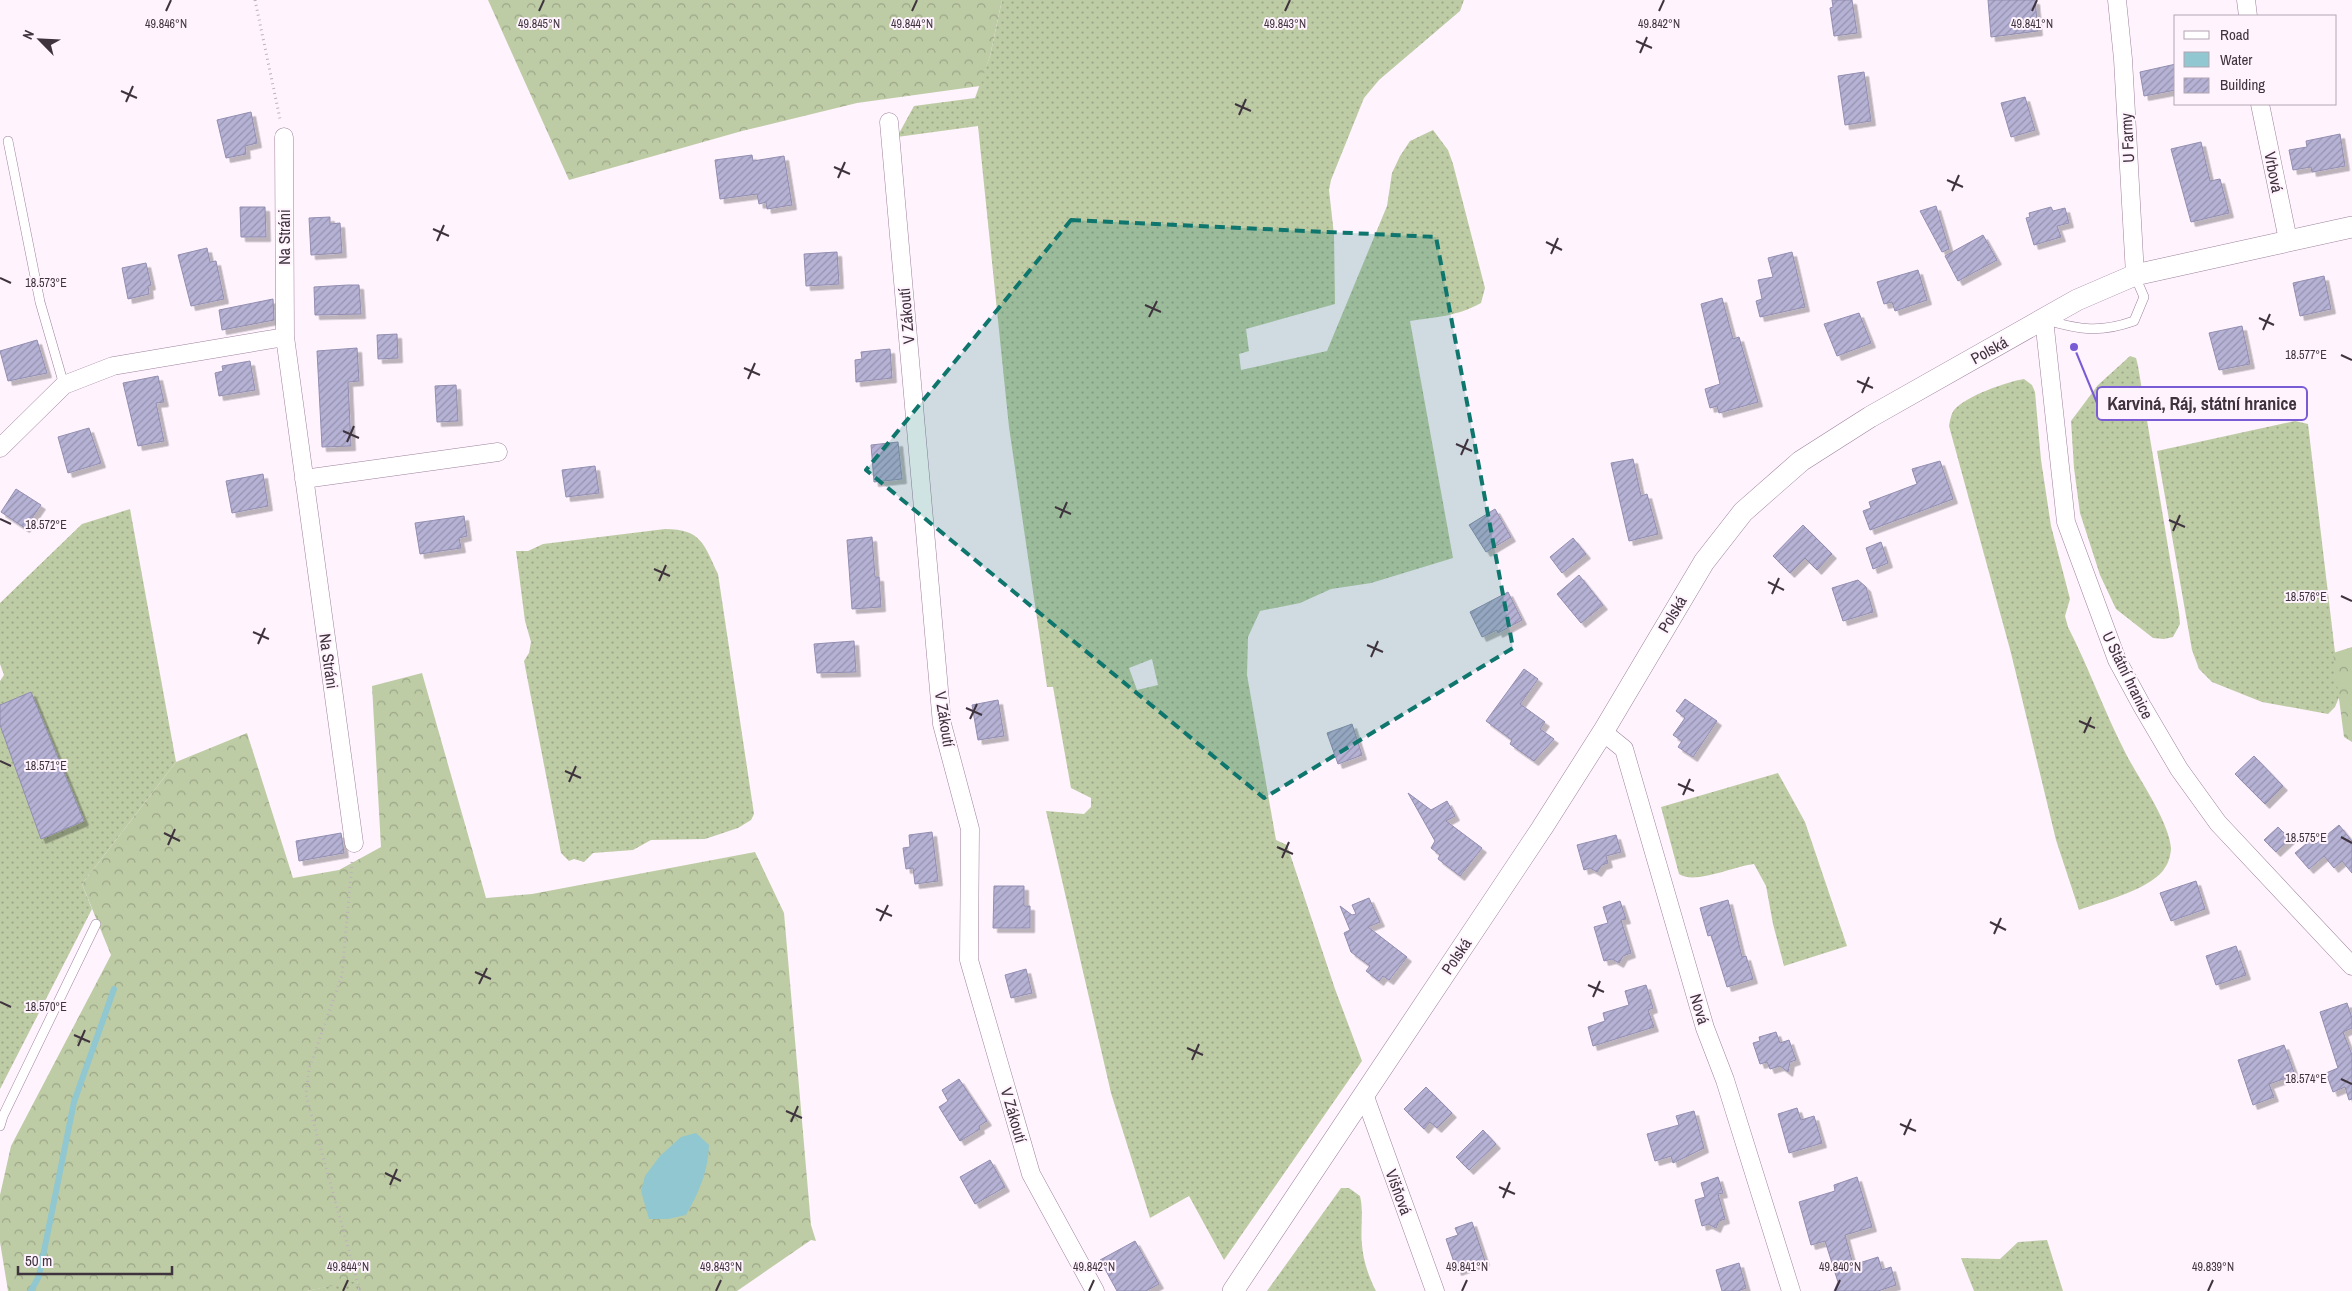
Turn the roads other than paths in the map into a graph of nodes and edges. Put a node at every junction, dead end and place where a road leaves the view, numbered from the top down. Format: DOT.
graph roads {
  1 [pos="2116,0"];
  2 [pos="2246,0"];
  3 [pos="2248,15"];
  4 [pos="2260,105"];
  5 [pos="889,122"];
  6 [pos="284,137"];
  7 [pos="8,141"];
  8 [pos="2352,227"];
  9 [pos="2288,240"];
  10 [pos="2135,275"];
  11 [pos="2044,319"];
  12 [pos="285,337"];
  13 [pos="64,385"];
  14 [pos="0,448"];
  15 [pos="498,452"];
  16 [pos="304,479"];
  17 [pos="1603,732"];
  18 [pos="354,844"];
  19 [pos="96,924"];
  20 [pos="2352,966"];
  21 [pos="1364,1094"];
  22 [pos="0,1126"];
  23 [pos="1095,1291"];
  24 [pos="1233,1291"];
  25 [pos="1435,1291"];
  26 [pos="1791,1291"];
  1 -- 10 [label="street, U Farmy"];
  2 -- 3 [label="street"];
  4 -- 9 [label="street, Vrbová"];
  5 -- 23 [label="street, V Zákoutí"];
  6 -- 12 [label="street, Na Stráni"];
  7 -- 13 [label="lane"];
  8 -- 9 [label="street, Polská"];
  9 -- 10 [label="street, Polská"];
  10 -- 11 [label="street, Polská"];
  10 -- 11 [label="lane"];
  11 -- 17 [label="street, Polská"];
  11 -- 20 [label="street, U Státní hranice"];
  12 -- 13 [label="street"];
  12 -- 16 [label="street, Na Stráni"];
  13 -- 14 [label="street"];
  15 -- 16 [label="street"];
  16 -- 18 [label="street, Na Stráni"];
  17 -- 21 [label="street, Polská"];
  17 -- 26 [label="street, Nová"];
  19 -- 22 [label="lane"];
  21 -- 24 [label="street, Polská"];
  21 -- 25 [label="street, Višňová"];
}
